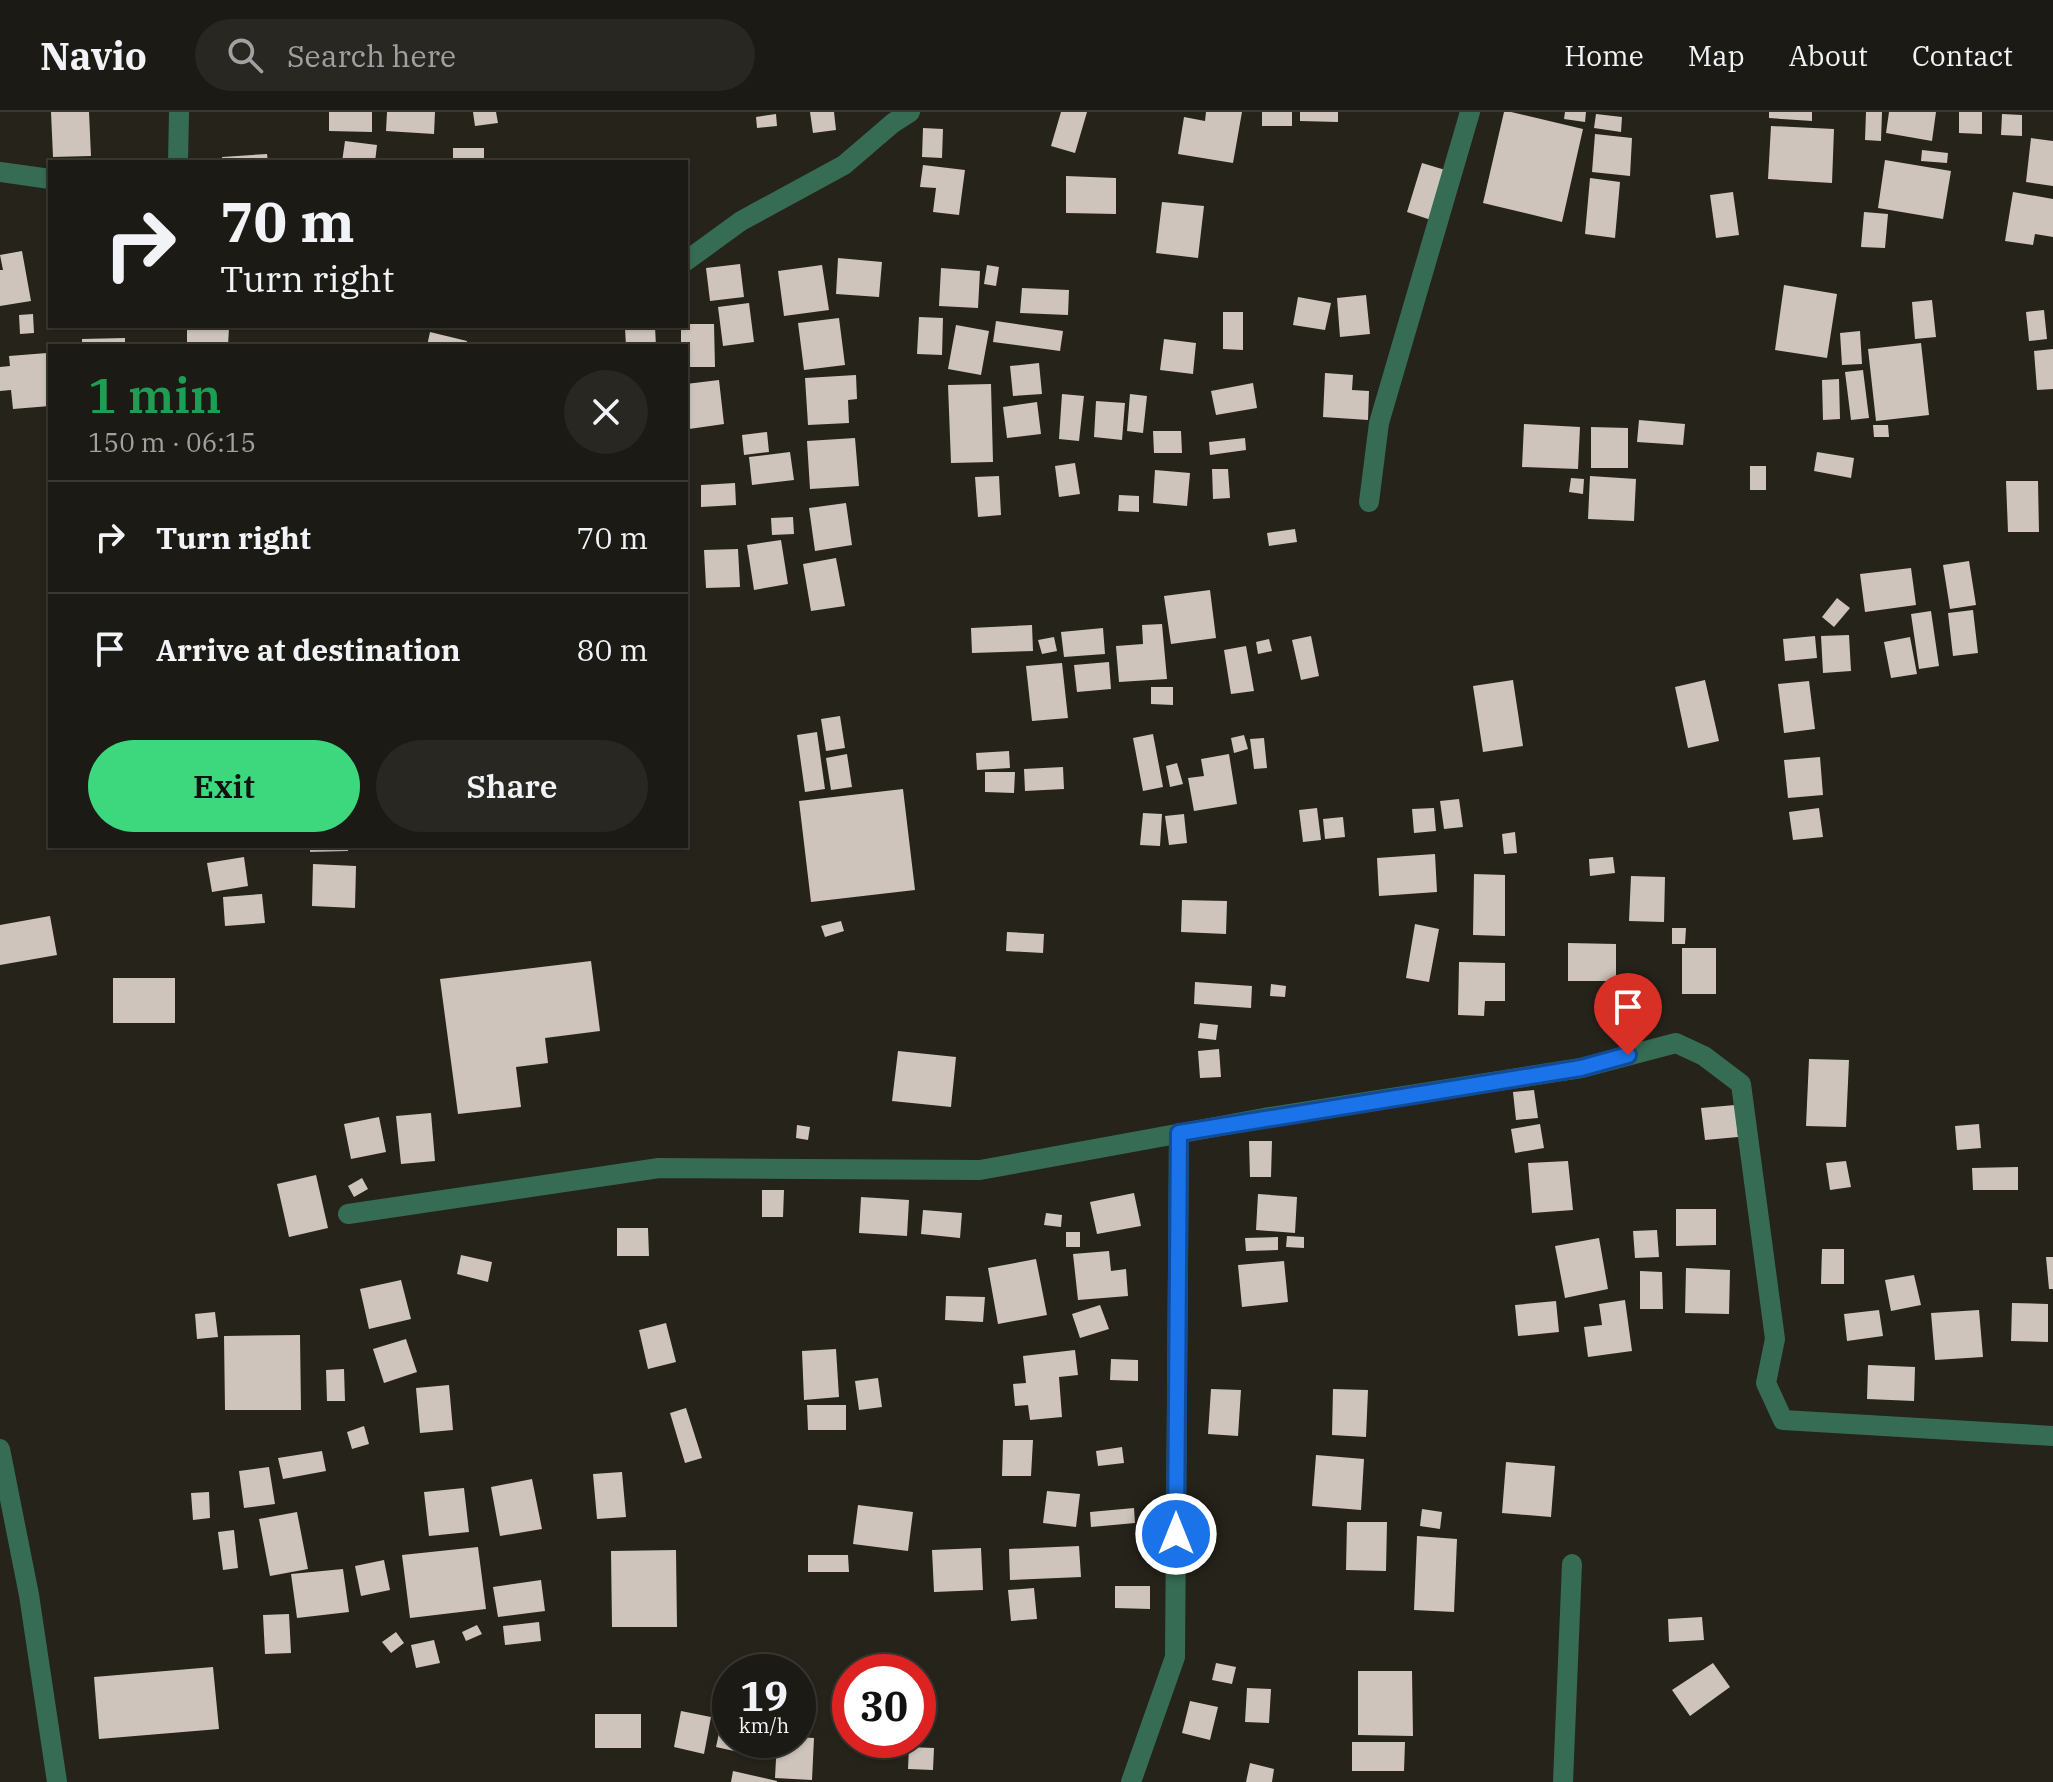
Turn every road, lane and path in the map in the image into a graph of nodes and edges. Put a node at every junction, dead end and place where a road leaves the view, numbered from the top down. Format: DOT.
graph roads {
  1 [pos="179,112"];
  2 [pos="910,112"];
  3 [pos="1470,112"];
  4 [pos="178,160"];
  5 [pos="0,172"];
  6 [pos="48,179"];
  7 [pos="688,260"];
  8 [pos="1369,502"];
  9 [pos="1179,1133"];
  10 [pos="348,1214"];
  11 [pos="2053,1436"];
  12 [pos="0,1449"];
  13 [pos="1572,1564"];
  14 [pos="57,1782"];
  15 [pos="1131,1782"];
  16 [pos="1563,1782"];
  1 -- 4 [label="street"];
  2 -- 7 [label="street"];
  3 -- 8 [label="street"];
  5 -- 6 [label="street"];
  9 -- 10 [label="street"];
  9 -- 11 [label="street"];
  9 -- 15 [label="street"];
  12 -- 14 [label="street"];
  13 -- 16 [label="street"];
}
